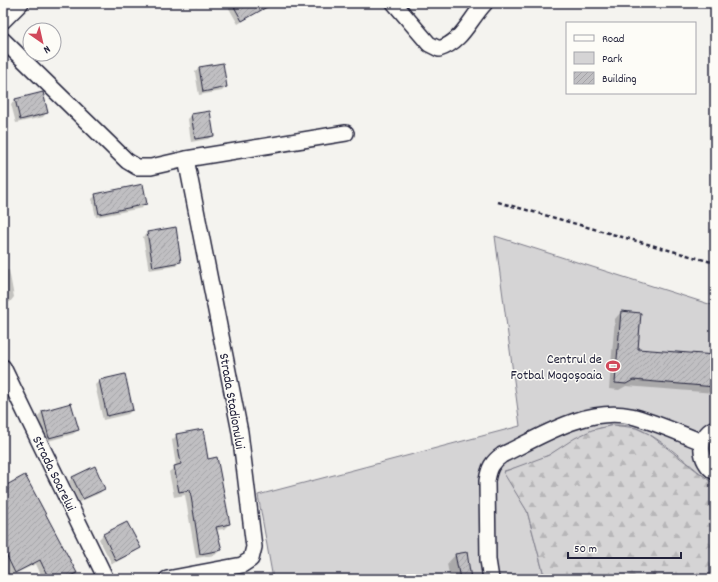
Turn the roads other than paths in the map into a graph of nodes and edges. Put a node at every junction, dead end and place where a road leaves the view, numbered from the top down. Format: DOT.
graph roads {
  1 [pos="21,3"];
  2 [pos="394,3"];
  3 [pos="485,3"];
  4 [pos="3,21"];
  5 [pos="3,40"];
  6 [pos="346,133"];
  7 [pos="186,159"];
  8 [pos="3,367"];
  9 [pos="715,428"];
  10 [pos="702,442"];
  11 [pos="715,472"];
  12 [pos="106,579"];
  13 [pos="167,579"];
  14 [pos="491,579"];
  1 -- 4 [label="street"];
  2 -- 3 [label="street"];
  5 -- 7 [label="street"];
  6 -- 7 [label="street"];
  7 -- 13 [label="street, Strada Stadionului"];
  8 -- 12 [label="street, Strada Soarelui"];
  9 -- 10 [label="street"];
  10 -- 11 [label="street"];
  10 -- 14 [label="street"];
}
